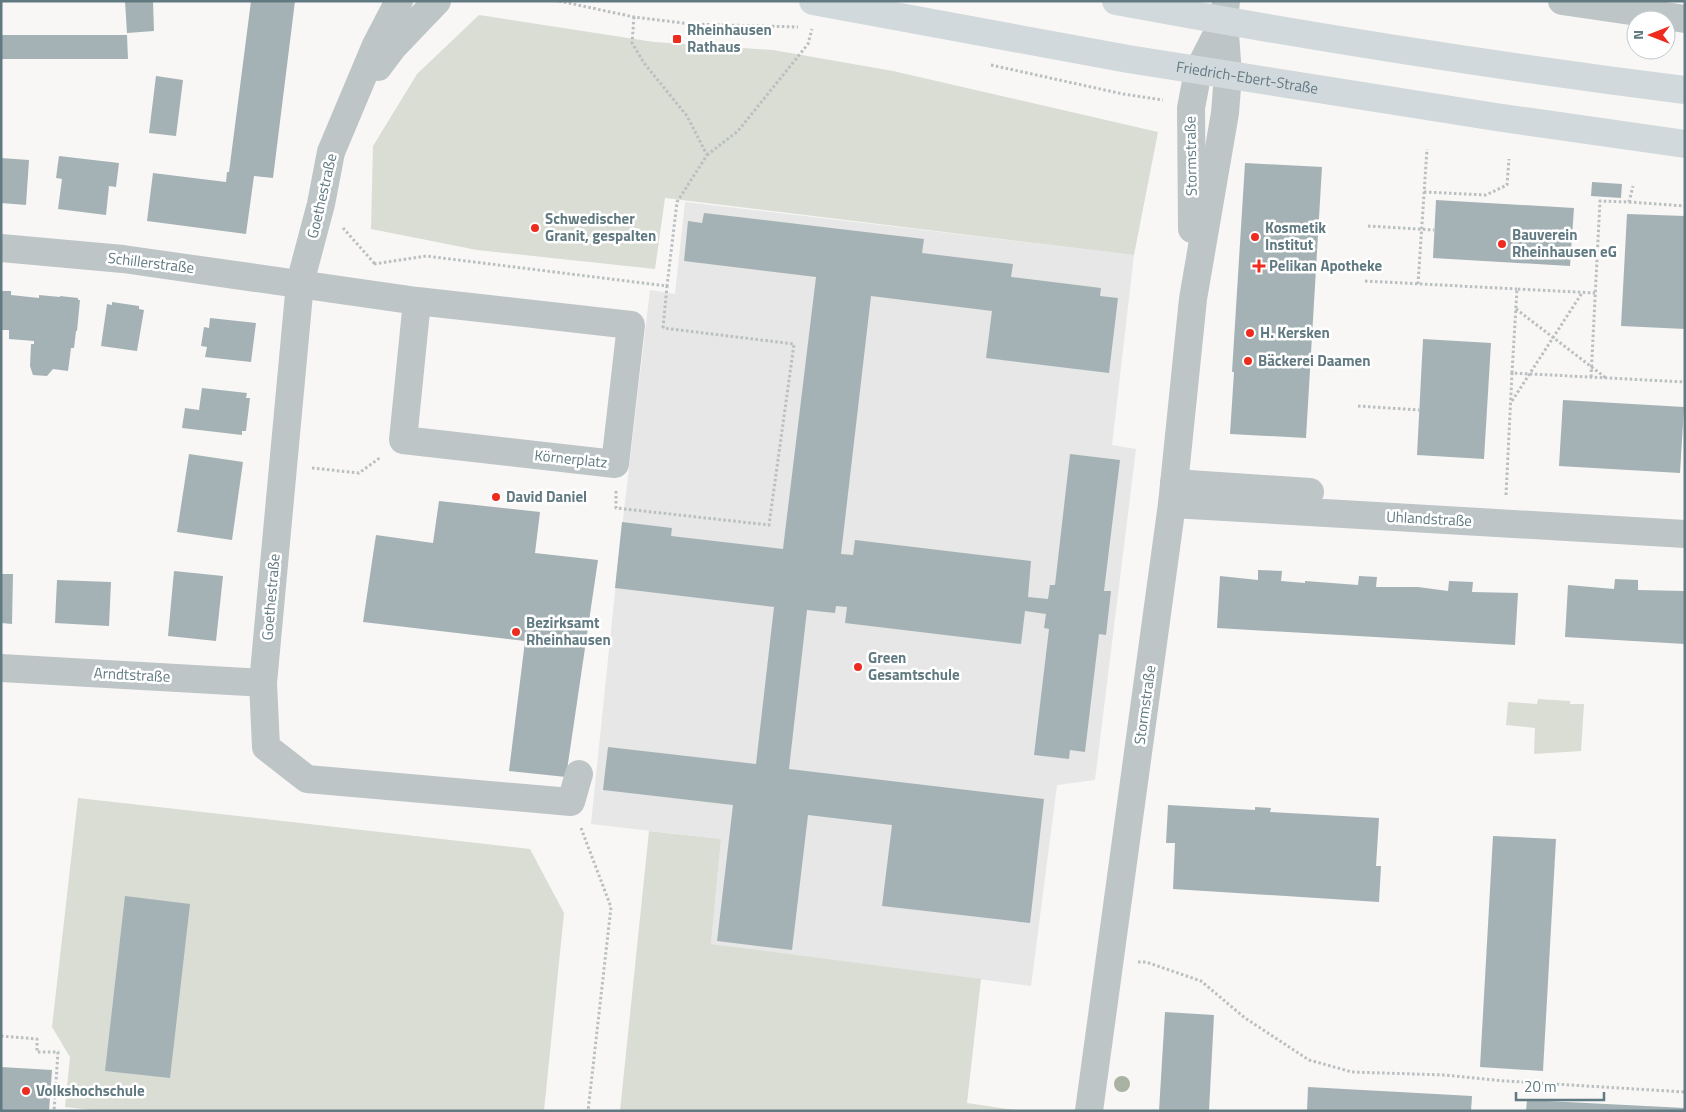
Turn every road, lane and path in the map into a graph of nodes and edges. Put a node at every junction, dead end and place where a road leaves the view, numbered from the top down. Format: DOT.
graph roads {
  1 [pos="399,1"];
  2 [pos="438,1"];
  3 [pos="1116,1"];
  4 [pos="1562,1"];
  5 [pos="1225,11"];
  6 [pos="812,14"];
  7 [pos="634,17"];
  8 [pos="1685,19"];
  9 [pos="1198,71"];
  10 [pos="1228,75"];
  11 [pos="1685,90"];
  12 [pos="348,109"];
  13 [pos="1685,144"];
  14 [pos="1427,149"];
  15 [pos="707,155"];
  16 [pos="1510,159"];
  17 [pos="1633,186"];
  18 [pos="1424,192"];
  19 [pos="1629,202"];
  20 [pos="321,204"];
  21 [pos="1685,206"];
  22 [pos="1368,226"];
  23 [pos="1421,229"];
  24 [pos="1434,230"];
  25 [pos="1,248"];
  26 [pos="375,264"];
  27 [pos="366,266"];
  28 [pos="1365,281"];
  29 [pos="300,284"];
  30 [pos="1418,284"];
  31 [pos="1517,289"];
  32 [pos="1582,293"];
  33 [pos="1595,293"];
  34 [pos="1193,299"];
  35 [pos="416,301"];
  36 [pos="1516,309"];
  37 [pos="663,328"];
  38 [pos="1554,337"];
  39 [pos="1591,366"];
  40 [pos="1512,373"];
  41 [pos="1530,374"];
  42 [pos="1591,377"];
  43 [pos="1607,378"];
  44 [pos="1685,382"];
  45 [pos="1511,403"];
  46 [pos="1358,406"];
  47 [pos="1419,410"];
  48 [pos="403,440"];
  49 [pos="615,464"];
  50 [pos="282,465"];
  51 [pos="1310,492"];
  52 [pos="1173,494"];
  53 [pos="1504,524"];
  54 [pos="1685,534"];
  55 [pos="1,668"];
  56 [pos="263,683"];
  57 [pos="579,774"];
  58 [pos="571,802"];
  59 [pos="1110,958"];
  60 [pos="1,1036"];
  61 [pos="1685,1092"];
  62 [pos="54,1111"];
  63 [pos="588,1111"];
  64 [pos="1089,1111"];
  1 -- 12 [label="street, Goethestraße"];
  2 -- 12 [label="street, Goethestraße"];
  3 -- 5 [label="main road"];
  4 -- 8 [label="street"];
  5 -- 9 [label="street, Stormstraße"];
  5 -- 10 [label="street, Stormstraße"];
  5 -- 11 [label="main road"];
  6 -- 9 [label="main road, Friedrich-Ebert-Straße"];
  6 -- 15 [label="path"];
  7 -- 15 [label="path"];
  9 -- 10 [label="main road, Friedrich-Ebert-Straße"];
  9 -- 34 [label="street, Stormstraße"];
  10 -- 13 [label="main road, Friedrich-Ebert-Straße"];
  10 -- 34 [label="street, Stormstraße"];
  12 -- 20 [label="street, Goethestraße"];
  14 -- 18 [label="path"];
  15 -- 26 [label="path"];
  16 -- 18 [label="path"];
  17 -- 19 [label="path"];
  18 -- 23 [label="path"];
  19 -- 21 [label="path"];
  19 -- 33 [label="path"];
  20 -- 26 [label="path"];
  20 -- 29 [label="street, Goethestraße"];
  22 -- 23 [label="path"];
  23 -- 24 [label="path"];
  23 -- 30 [label="path"];
  25 -- 29 [label="street, Schillerstraße"];
  26 -- 27 [label="path"];
  28 -- 30 [label="path"];
  29 -- 35 [label="street, Körnerplatz"];
  29 -- 50 [label="street, Goethestraße"];
  30 -- 31 [label="path"];
  31 -- 32 [label="path"];
  31 -- 36 [label="path"];
  32 -- 33 [label="path"];
  32 -- 38 [label="path"];
  33 -- 39 [label="path"];
  34 -- 52 [label="street, Stormstraße"];
  35 -- 48 [label="street"];
  35 -- 49 [label="street, Körnerplatz"];
  36 -- 38 [label="path"];
  36 -- 40 [label="path"];
  37 -- 49 [label="path"];
  38 -- 39 [label="path"];
  38 -- 41 [label="path"];
  39 -- 42 [label="path"];
  39 -- 43 [label="path"];
  40 -- 41 [label="path"];
  40 -- 45 [label="path"];
  41 -- 42 [label="path"];
  41 -- 45 [label="path"];
  42 -- 43 [label="path"];
  43 -- 44 [label="path"];
  45 -- 53 [label="path"];
  46 -- 47 [label="path"];
  48 -- 49 [label="street, Körnerplatz"];
  48 -- 50 [label="path"];
  50 -- 56 [label="street, Goethestraße"];
  51 -- 52 [label="street"];
  52 -- 53 [label="street, Uhlandstraße"];
  52 -- 59 [label="street, Stormstraße"];
  53 -- 54 [label="street, Uhlandstraße"];
  55 -- 56 [label="street, Arndtstraße"];
  56 -- 58 [label="street, Goethestraße"];
  57 -- 58 [label="street"];
  58 -- 63 [label="path"];
  59 -- 61 [label="path"];
  59 -- 64 [label="street, Stormstraße"];
  60 -- 62 [label="path"];
}
